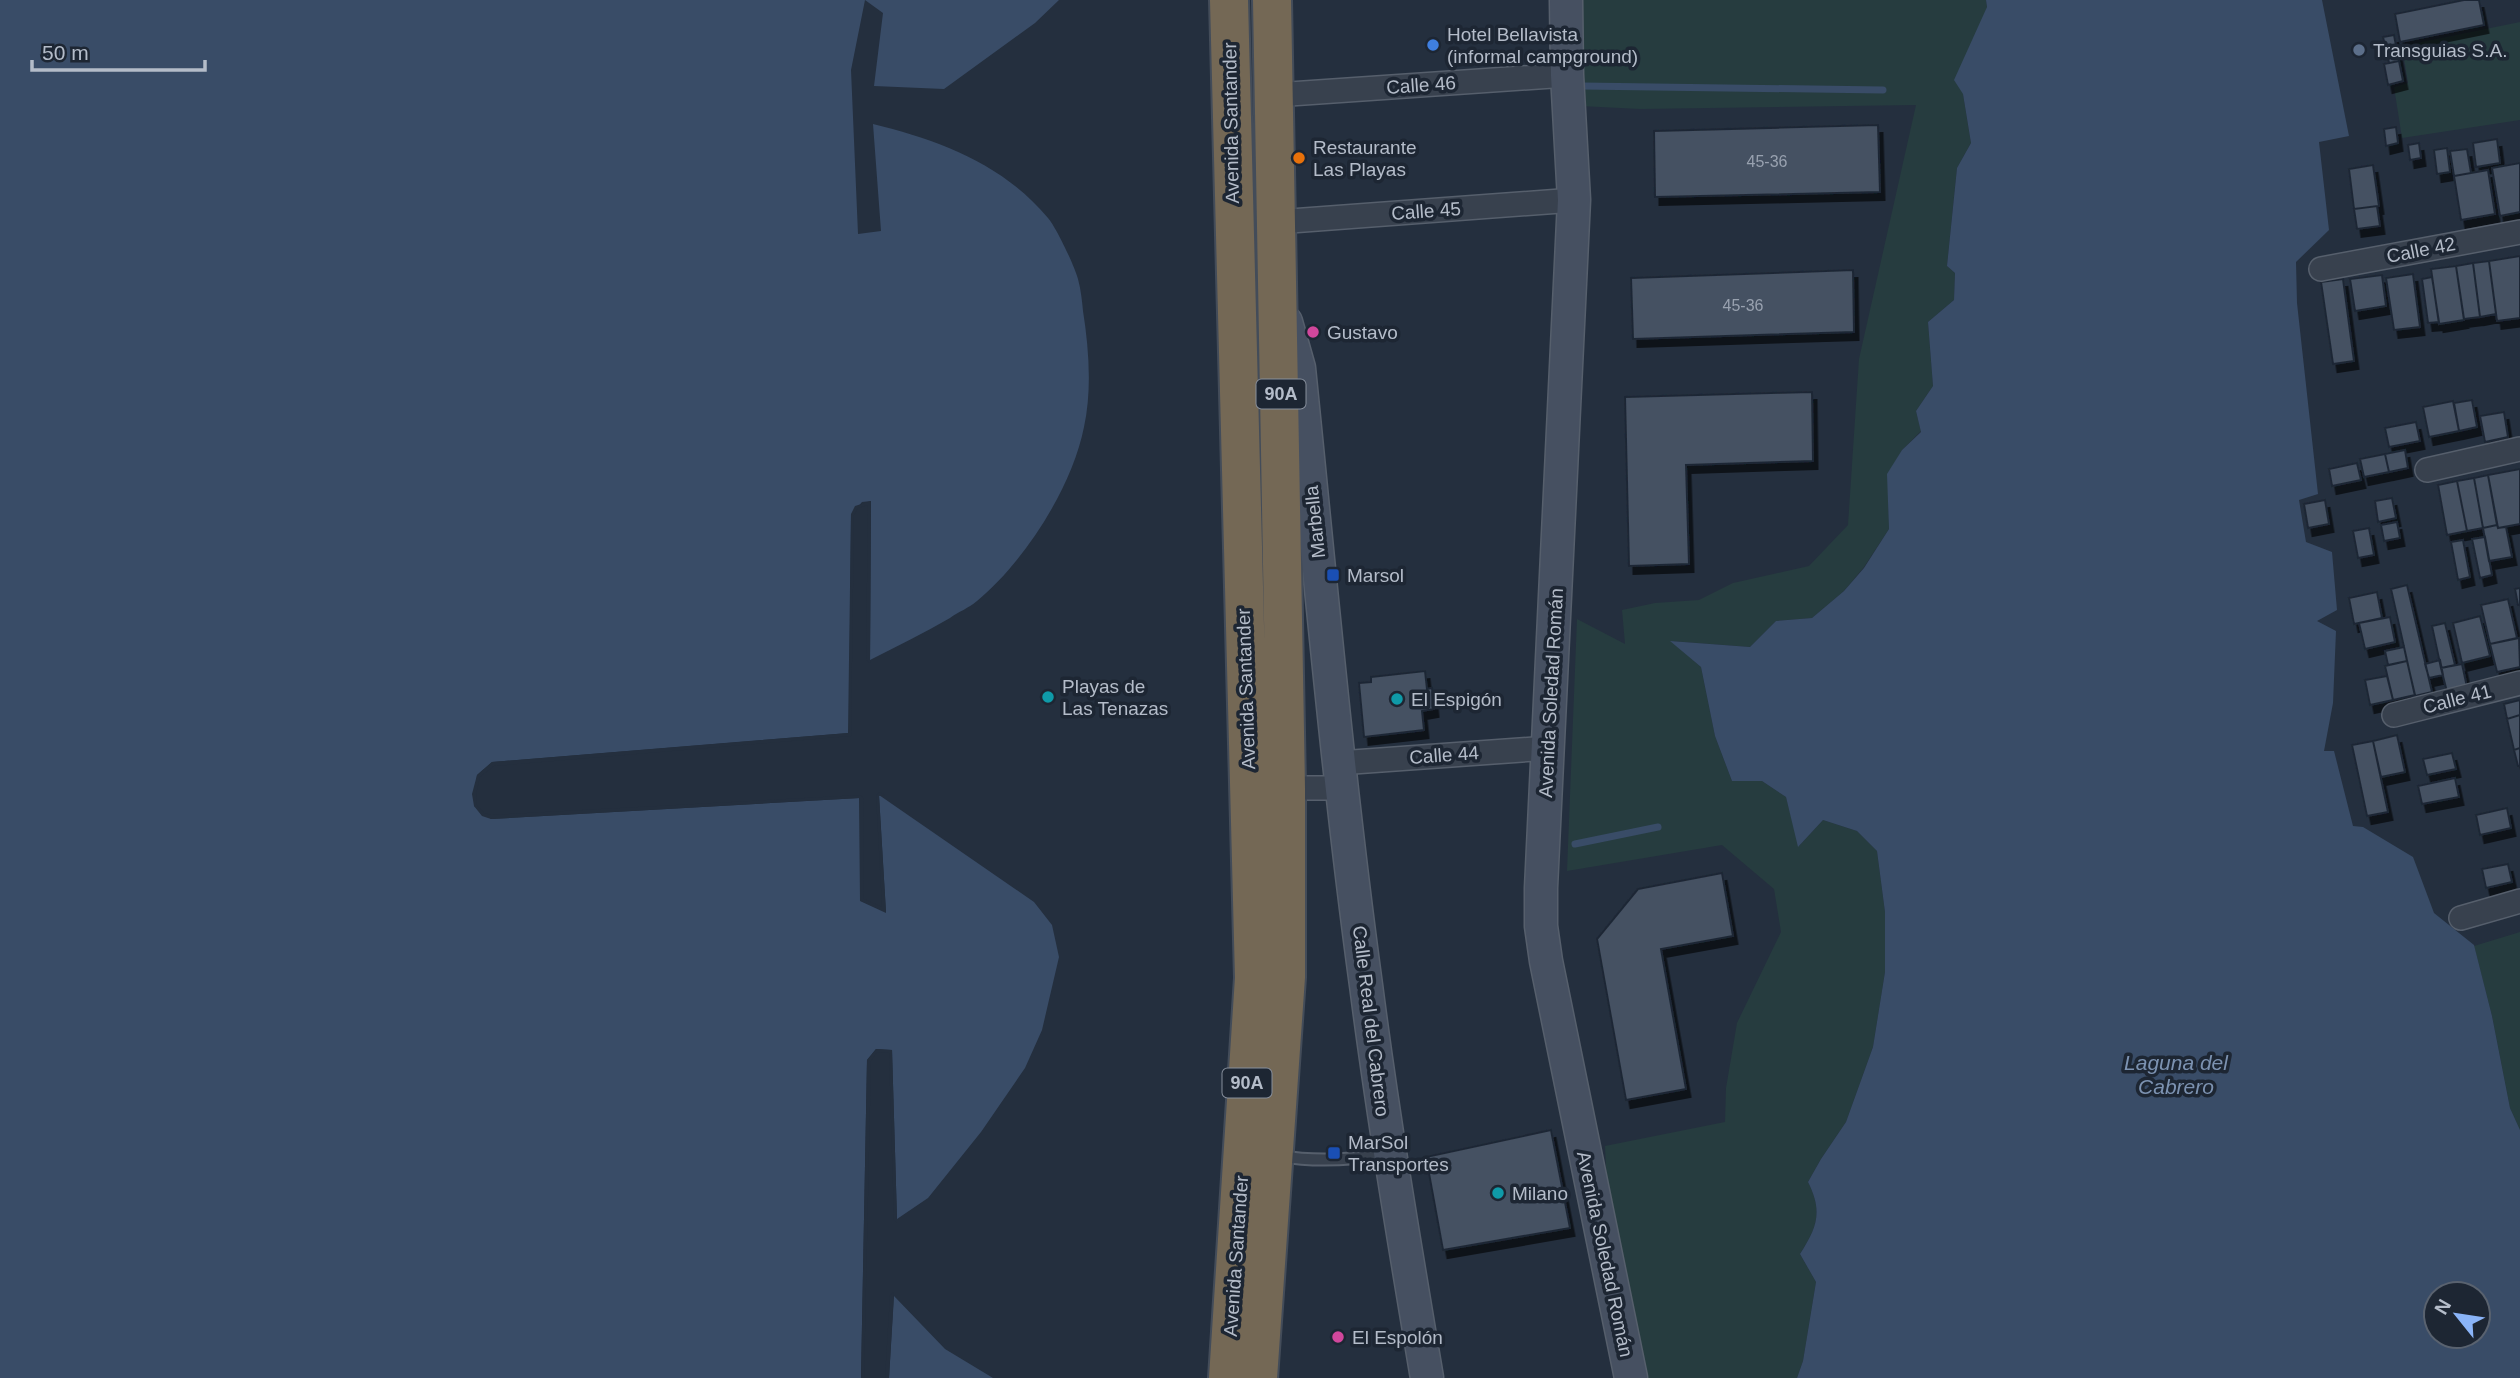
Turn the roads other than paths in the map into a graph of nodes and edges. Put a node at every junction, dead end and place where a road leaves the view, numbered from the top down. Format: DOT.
graph roads {
  1 [pos="1229,0"];
  2 [pos="1272,0"];
  3 [pos="1566,0"];
  4 [pos="1567,75"];
  5 [pos="1275,95"];
  6 [pos="1574,200"];
  7 [pos="1277,222"];
  8 [pos="2520,232"];
  9 [pos="2321,269"];
  10 [pos="1279,301"];
  11 [pos="2520,449"];
  12 [pos="2427,470"];
  13 [pos="2520,683"];
  14 [pos="2394,715"];
  15 [pos="1549,748"];
  16 [pos="1341,775"];
  17 [pos="1249,787"];
  18 [pos="1286,788"];
  19 [pos="2520,901"];
  20 [pos="2462,918"];
  21 [pos="1389,1153"];
  22 [pos="1274,1156"];
  23 [pos="1228,1378"];
  24 [pos="1258,1378"];
  25 [pos="1427,1378"];
  26 [pos="1631,1378"];
  1 -- 17 [label="highway, Avenida Santander / 90A"];
  2 -- 5 [label="highway, Avenida Santander / 90A"];
  3 -- 4 [label="street, Avenida Soledad Román"];
  4 -- 5 [label="street, Calle 46"];
  4 -- 6 [label="street, Avenida Soledad Román"];
  5 -- 7 [label="highway, Avenida Santander / 90A"];
  6 -- 7 [label="street, Calle 45"];
  6 -- 15 [label="street, Avenida Soledad Román"];
  7 -- 10 [label="highway, Avenida Santander / 90A"];
  8 -- 9 [label="street, Calle 42"];
  10 -- 16 [label="street, Marbella"];
  10 -- 18 [label="highway, Avenida Santander / 90A"];
  11 -- 12 [label="street"];
  13 -- 14 [label="street, Calle 41"];
  15 -- 16 [label="street, Calle 44"];
  15 -- 26 [label="street, Avenida Soledad Román"];
  16 -- 18 [label="street, Calle 44"];
  16 -- 21 [label="street, Calle Real del Cabrero"];
  17 -- 18 [label="street, Calle 44"];
  17 -- 23 [label="highway, Avenida Santander / 90A"];
  18 -- 22 [label="highway, Avenida Santander / 90A"];
  19 -- 20 [label="street"];
  21 -- 22 [label="lane"];
  21 -- 25 [label="street, Calle Real del Cabrero"];
  22 -- 24 [label="highway, Avenida Santander / 90A"];
}
